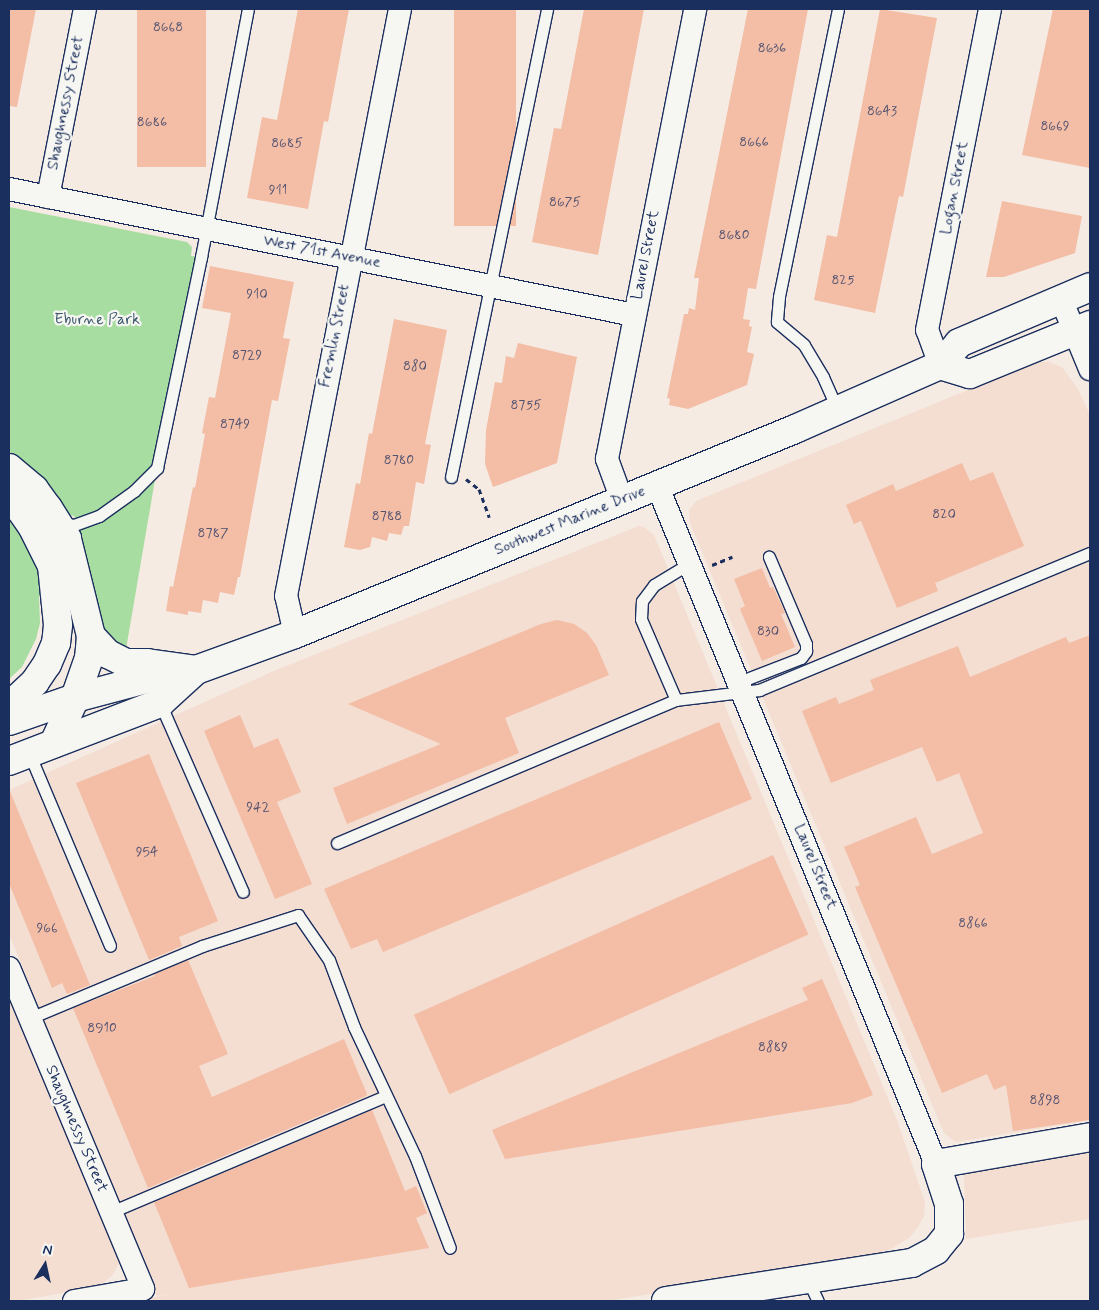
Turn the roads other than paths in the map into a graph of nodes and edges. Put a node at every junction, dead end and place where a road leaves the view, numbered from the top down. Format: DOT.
graph roads {
  1 [pos="85,9"];
  2 [pos="248,9"];
  3 [pos="400,9"];
  4 [pos="547,9"];
  5 [pos="694,9"];
  6 [pos="838,9"];
  7 [pos="990,9"];
  8 [pos="9,189"];
  9 [pos="48,197"];
  10 [pos="206,229"];
  11 [pos="350,257"];
  12 [pos="491,286"];
  13 [pos="1090,287"];
  14 [pos="1061,299"];
  15 [pos="634,315"];
  16 [pos="1082,328"];
  17 [pos="940,365"];
  18 [pos="1090,369"];
  19 [pos="838,410"];
  20 [pos="9,468"];
  21 [pos="451,477"];
  22 [pos="657,485"];
  23 [pos="9,498"];
  24 [pos="622,500"];
  25 [pos="58,523"];
  26 [pos="1090,553"];
  27 [pos="769,557"];
  28 [pos="701,564"];
  29 [pos="295,634"];
  30 [pos="91,636"];
  31 [pos="196,670"];
  32 [pos="741,687"];
  33 [pos="75,698"];
  34 [pos="676,700"];
  35 [pos="160,703"];
  36 [pos="9,706"];
  37 [pos="9,721"];
  38 [pos="54,743"];
  39 [pos="19,758"];
  40 [pos="336,843"];
  41 [pos="243,892"];
  42 [pos="110,946"];
  43 [pos="9,968"];
  44 [pos="30,1018"];
  45 [pos="386,1096"];
  46 [pos="1090,1137"];
  47 [pos="936,1164"];
  48 [pos="111,1212"];
  49 [pos="450,1248"];
  50 [pos="813,1290"];
  51 [pos="74,1301"];
  52 [pos="666,1301"];
  1 -- 9 [label="street, Shaughnessy Street"];
  2 -- 10 [label="lane"];
  3 -- 11 [label="street, Fremlin Street"];
  4 -- 12 [label="lane"];
  5 -- 15 [label="street, Laurel Street"];
  6 -- 19 [label="lane"];
  7 -- 17 [label="street, Logan Street"];
  8 -- 9 [label="street, West 71st Avenue"];
  9 -- 10 [label="street, West 71st Avenue"];
  10 -- 11 [label="street, West 71st Avenue"];
  10 -- 25 [label="lane"];
  11 -- 12 [label="street, West 71st Avenue"];
  11 -- 29 [label="street, Fremlin Street"];
  12 -- 15 [label="street, West 71st Avenue"];
  12 -- 21 [label="lane"];
  13 -- 14 [label="main road, Southwest Marine Drive"];
  14 -- 16 [label="street"];
  14 -- 17 [label="main road, Southwest Marine Drive"];
  15 -- 24 [label="street, Laurel Street"];
  16 -- 17 [label="main road"];
  16 -- 18 [label="street"];
  17 -- 19 [label="main road, Southwest Marine Drive"];
  19 -- 22 [label="main road, Southwest Marine Drive"];
  20 -- 25 [label="main road"];
  22 -- 24 [label="main road, Southwest Marine Drive"];
  22 -- 28 [label="street, Laurel Street"];
  23 -- 36 [label="main road"];
  24 -- 29 [label="main road, Southwest Marine Drive"];
  25 -- 30 [label="main road"];
  26 -- 32 [label="lane"];
  27 -- 32 [label="lane"];
  28 -- 32 [label="street, Laurel Street"];
  28 -- 34 [label="lane"];
  29 -- 31 [label="main road, Southwest Marine Drive"];
  30 -- 31 [label="main road"];
  30 -- 33 [label="main road"];
  31 -- 33 [label="main road, Southwest Marine Drive"];
  31 -- 35 [label="main road, Southwest Marine Drive"];
  32 -- 34 [label="lane"];
  32 -- 47 [label="street, Laurel Street"];
  33 -- 37 [label="main road, Southwest Marine Drive"];
  33 -- 38 [label="main road"];
  34 -- 40 [label="lane"];
  35 -- 38 [label="main road, Southwest Marine Drive"];
  35 -- 41 [label="lane"];
  38 -- 39 [label="main road, Southwest Marine Drive"];
  39 -- 42 [label="lane"];
  43 -- 44 [label="street, Shaughnessy Street"];
  44 -- 45 [label="lane"];
  44 -- 48 [label="street, Shaughnessy Street"];
  45 -- 48 [label="lane"];
  45 -- 49 [label="lane"];
  46 -- 47 [label="main road"];
  47 -- 50 [label="main road, Laurel Street"];
  48 -- 51 [label="street, Shaughnessy Street"];
  50 -- 52 [label="main road"];
}
